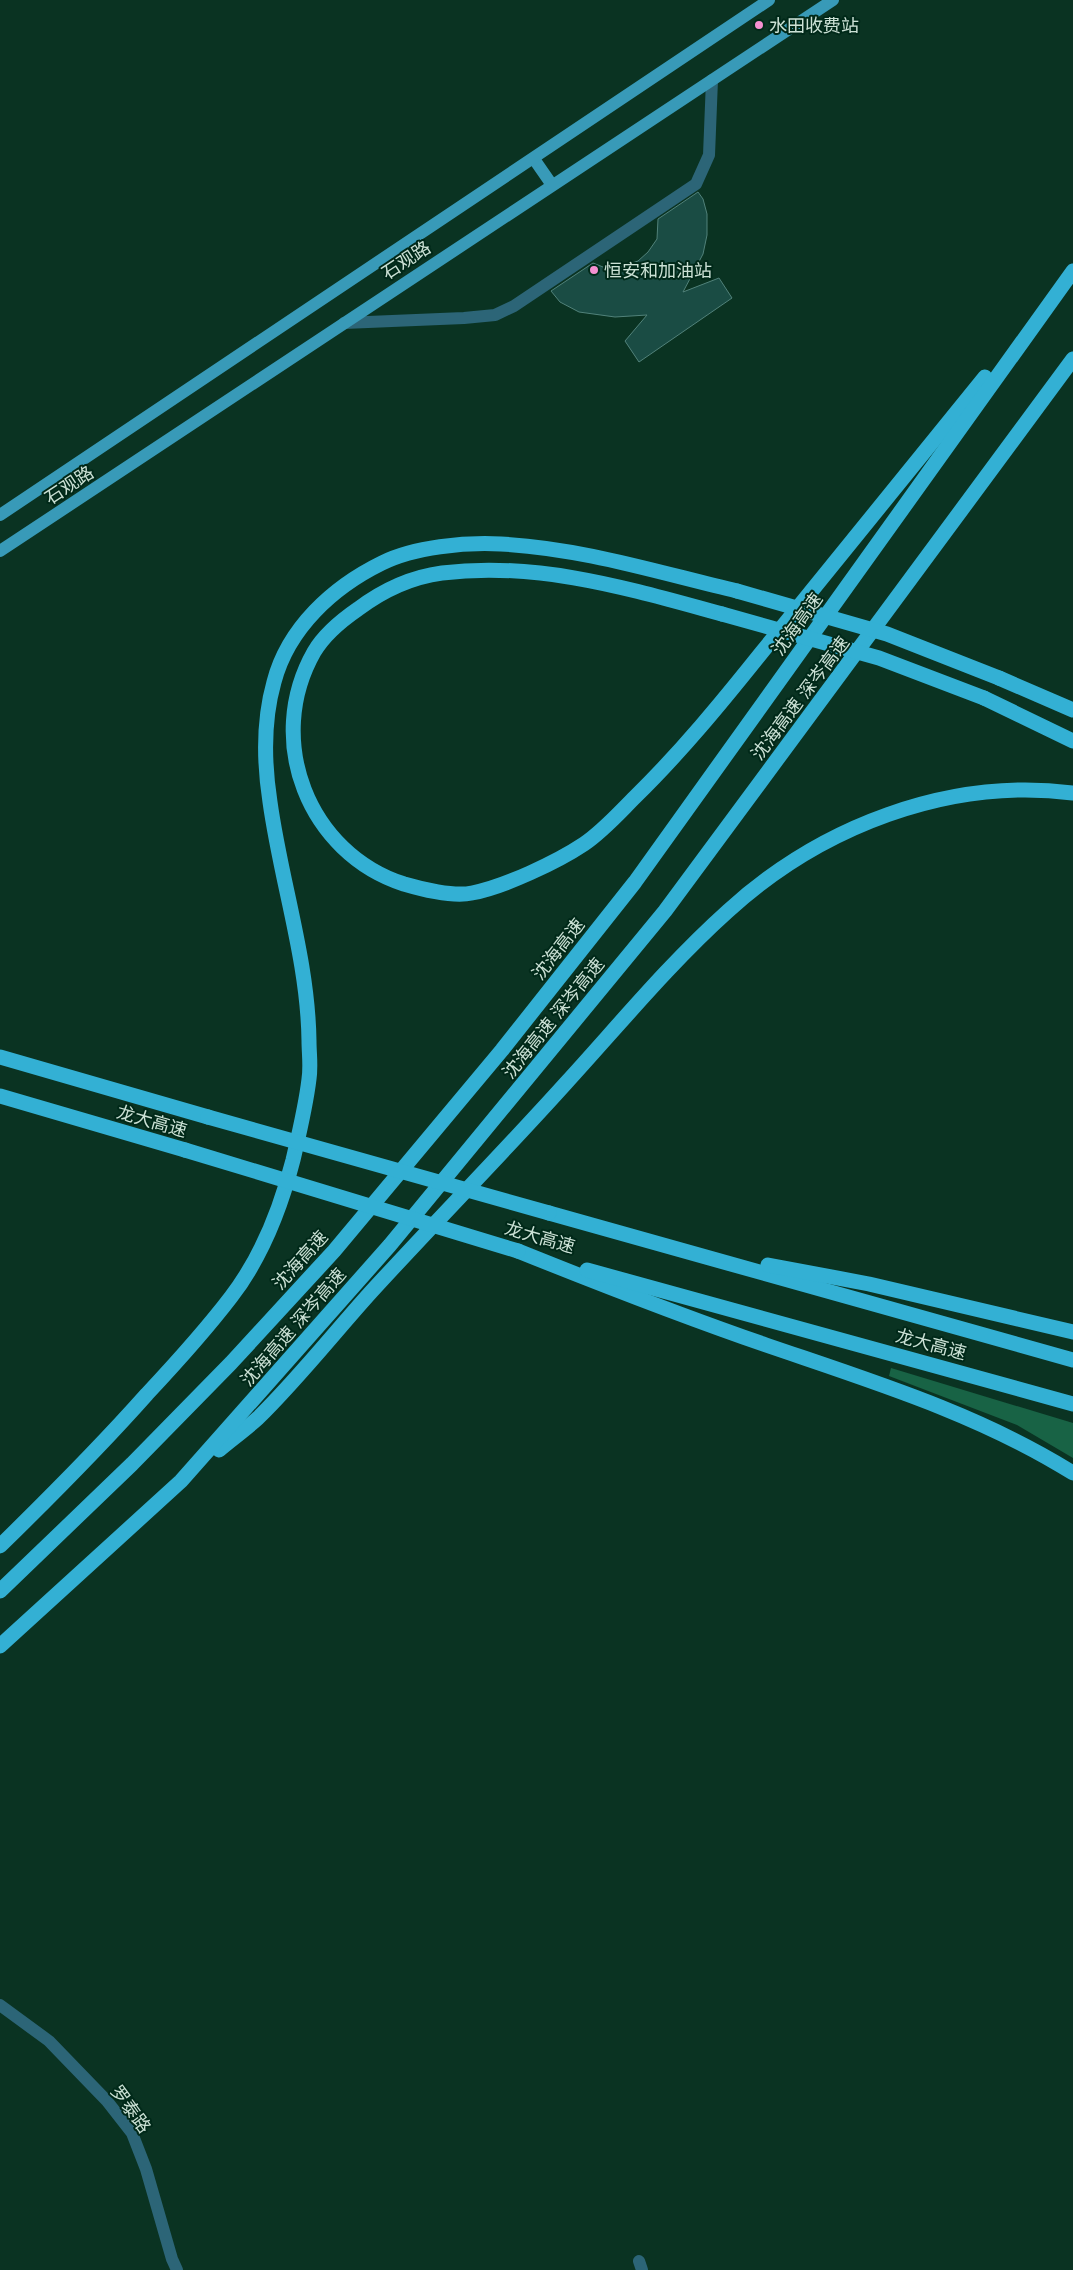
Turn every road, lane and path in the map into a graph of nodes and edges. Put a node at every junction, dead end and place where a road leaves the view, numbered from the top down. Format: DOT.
graph roads {
  1 [pos="769,0"];
  2 [pos="833,0"];
  3 [pos="712,80"];
  4 [pos="534,159"];
  5 [pos="552,185"];
  6 [pos="1073,270"];
  7 [pos="344,323"];
  8 [pos="1073,359"];
  9 [pos="0,515"];
  10 [pos="0,551"];
  11 [pos="1073,710"];
  12 [pos="1073,741"];
  13 [pos="1073,793"];
  14 [pos="0,1057"];
  15 [pos="0,1096"];
  16 [pos="668,1245"];
  17 [pos="518,1251"];
  18 [pos="1073,1332"];
  19 [pos="1073,1360"];
  20 [pos="1073,1404"];
  21 [pos="1073,1473"];
  22 [pos="181,1481"];
  23 [pos="0,1546"];
  24 [pos="0,1591"];
  25 [pos="0,1646"];
  26 [pos="0,2005"];
  27 [pos="177,2270"];
  1 -- 4 [label="main road, 石观路"];
  2 -- 3 [label="main road, 石观路"];
  3 -- 5 [label="main road, 石观路"];
  3 -- 7 [label="street"];
  4 -- 5 [label="main road"];
  4 -- 9 [label="main road, 石观路"];
  5 -- 7 [label="main road, 石观路"];
  6 -- 12 [label="highway, bridge"];
  6 -- 24 [label="highway, 沈海高速"];
  7 -- 10 [label="main road, 石观路"];
  8 -- 22 [label="highway, 沈海高速 深岑高速"];
  11 -- 23 [label="highway, bridge"];
  13 -- 22 [label="highway"];
  14 -- 16 [label="highway, 龙大高速, bridge"];
  15 -- 17 [label="highway, 龙大高速, bridge"];
  16 -- 18 [label="highway"];
  16 -- 19 [label="highway, 龙大高速"];
  17 -- 20 [label="highway, 龙大高速"];
  17 -- 21 [label="highway"];
  22 -- 25 [label="highway, 沈海高速 深岑高速"];
  26 -- 27 [label="street, 罗泰路"];
}
